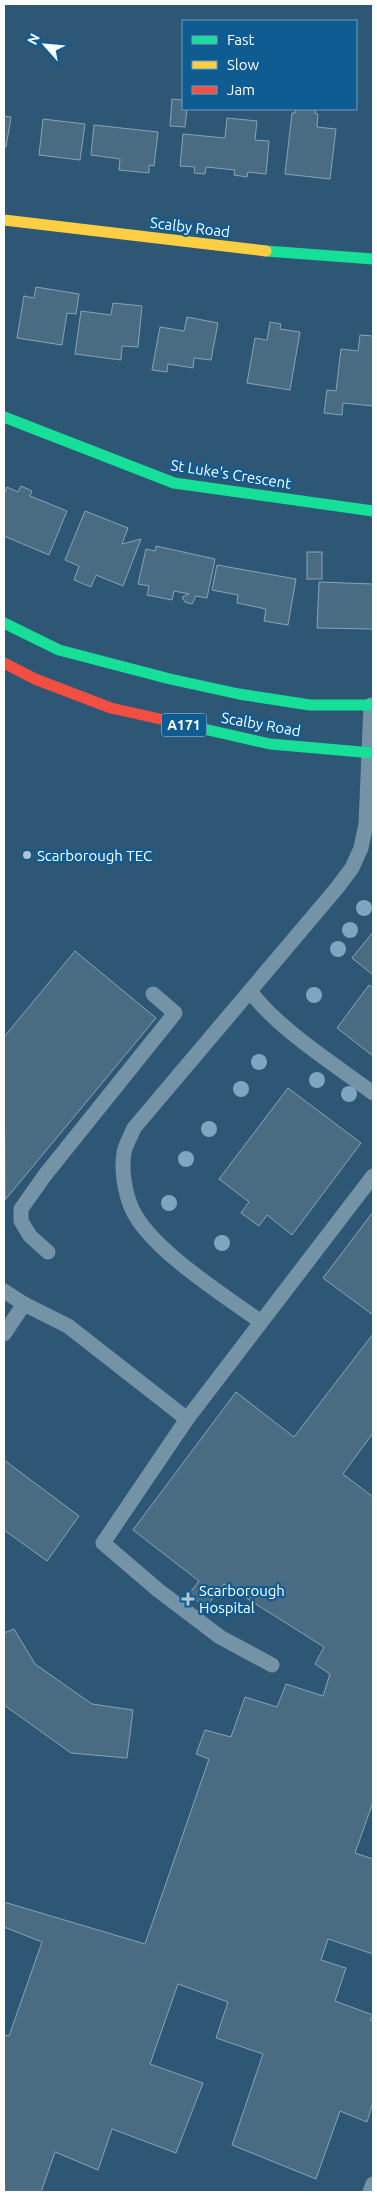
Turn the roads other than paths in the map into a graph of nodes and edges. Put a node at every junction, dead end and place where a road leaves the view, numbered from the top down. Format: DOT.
graph roads {
  1 [pos="4,220"];
  2 [pos="373,259"];
  3 [pos="4,417"];
  4 [pos="373,511"];
  5 [pos="4,624"];
  6 [pos="4,664"];
  7 [pos="372,705"];
  8 [pos="371,754"];
  9 [pos="250,990"];
  10 [pos="152,994"];
  11 [pos="373,1093"];
  12 [pos="373,1176"];
  13 [pos="48,1252"];
  14 [pos="4,1291"];
  15 [pos="24,1304"];
  16 [pos="261,1322"];
  17 [pos="4,1334"];
  18 [pos="186,1419"];
  19 [pos="272,1665"];
  20 [pos="373,2184"];
  21 [pos="370,2192"];
  1 -- 2 [label="main road, Scalby Road"];
  3 -- 4 [label="main road, St Luke's Crescent"];
  5 -- 7 [label="main road, Scalby Road"];
  6 -- 8 [label="main road, Scalby Road / A171"];
  7 -- 8 [label="lane"];
  8 -- 9 [label="lane"];
  9 -- 11 [label="lane"];
  9 -- 16 [label="lane"];
  10 -- 13 [label="lane"];
  12 -- 16 [label="lane"];
  14 -- 15 [label="lane"];
  15 -- 17 [label="lane"];
  15 -- 18 [label="lane"];
  16 -- 18 [label="lane"];
  18 -- 19 [label="lane"];
  20 -- 21 [label="lane"];
}
